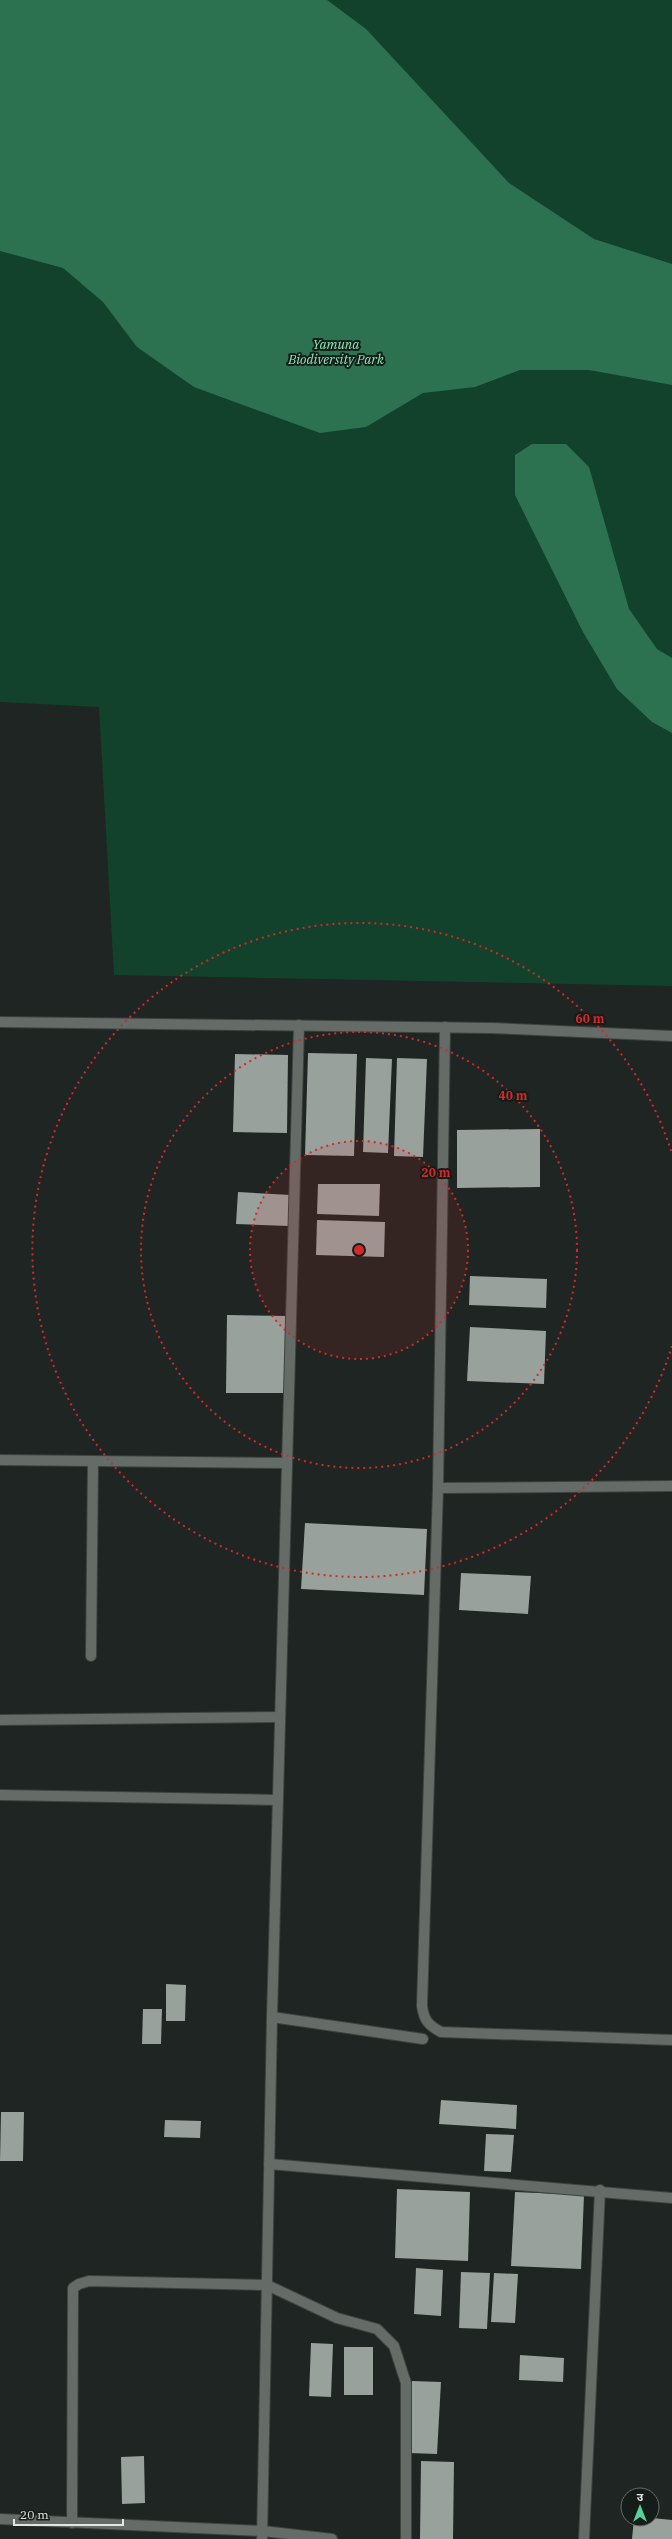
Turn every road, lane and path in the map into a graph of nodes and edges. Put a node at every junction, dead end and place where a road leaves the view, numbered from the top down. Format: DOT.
graph roads {
  1 [pos="0,1022"];
  2 [pos="299,1025"];
  3 [pos="445,1027"];
  4 [pos="672,1036"];
  5 [pos="0,1460"];
  6 [pos="93,1462"];
  7 [pos="287,1463"];
  8 [pos="672,1486"];
  9 [pos="438,1488"];
  10 [pos="91,1656"];
  11 [pos="280,1717"];
  12 [pos="0,1720"];
  13 [pos="0,1794"];
  14 [pos="278,1800"];
  15 [pos="272,2017"];
  16 [pos="423,2039"];
  17 [pos="672,2040"];
  18 [pos="269,2164"];
  19 [pos="600,2190"];
  20 [pos="672,2198"];
  21 [pos="267,2285"];
  22 [pos="0,2519"];
  23 [pos="72,2523"];
  24 [pos="263,2535"];
  25 [pos="332,2539"];
  26 [pos="406,2539"];
  27 [pos="584,2539"];
  1 -- 2 [label="street"];
  2 -- 3 [label="street"];
  2 -- 7 [label="street"];
  3 -- 4 [label="street"];
  3 -- 9 [label="street"];
  5 -- 6 [label="street"];
  6 -- 7 [label="street"];
  6 -- 10 [label="street"];
  7 -- 11 [label="street"];
  8 -- 9 [label="street"];
  9 -- 17 [label="street"];
  11 -- 12 [label="street"];
  11 -- 14 [label="street"];
  13 -- 14 [label="street"];
  14 -- 15 [label="street"];
  15 -- 16 [label="street"];
  15 -- 18 [label="street"];
  18 -- 19 [label="street"];
  18 -- 21 [label="street"];
  19 -- 20 [label="street"];
  19 -- 27 [label="street"];
  21 -- 23 [label="street"];
  21 -- 24 [label="street"];
  21 -- 26 [label="street"];
  22 -- 23 [label="street"];
  23 -- 24 [label="street"];
  24 -- 25 [label="street"];
}
